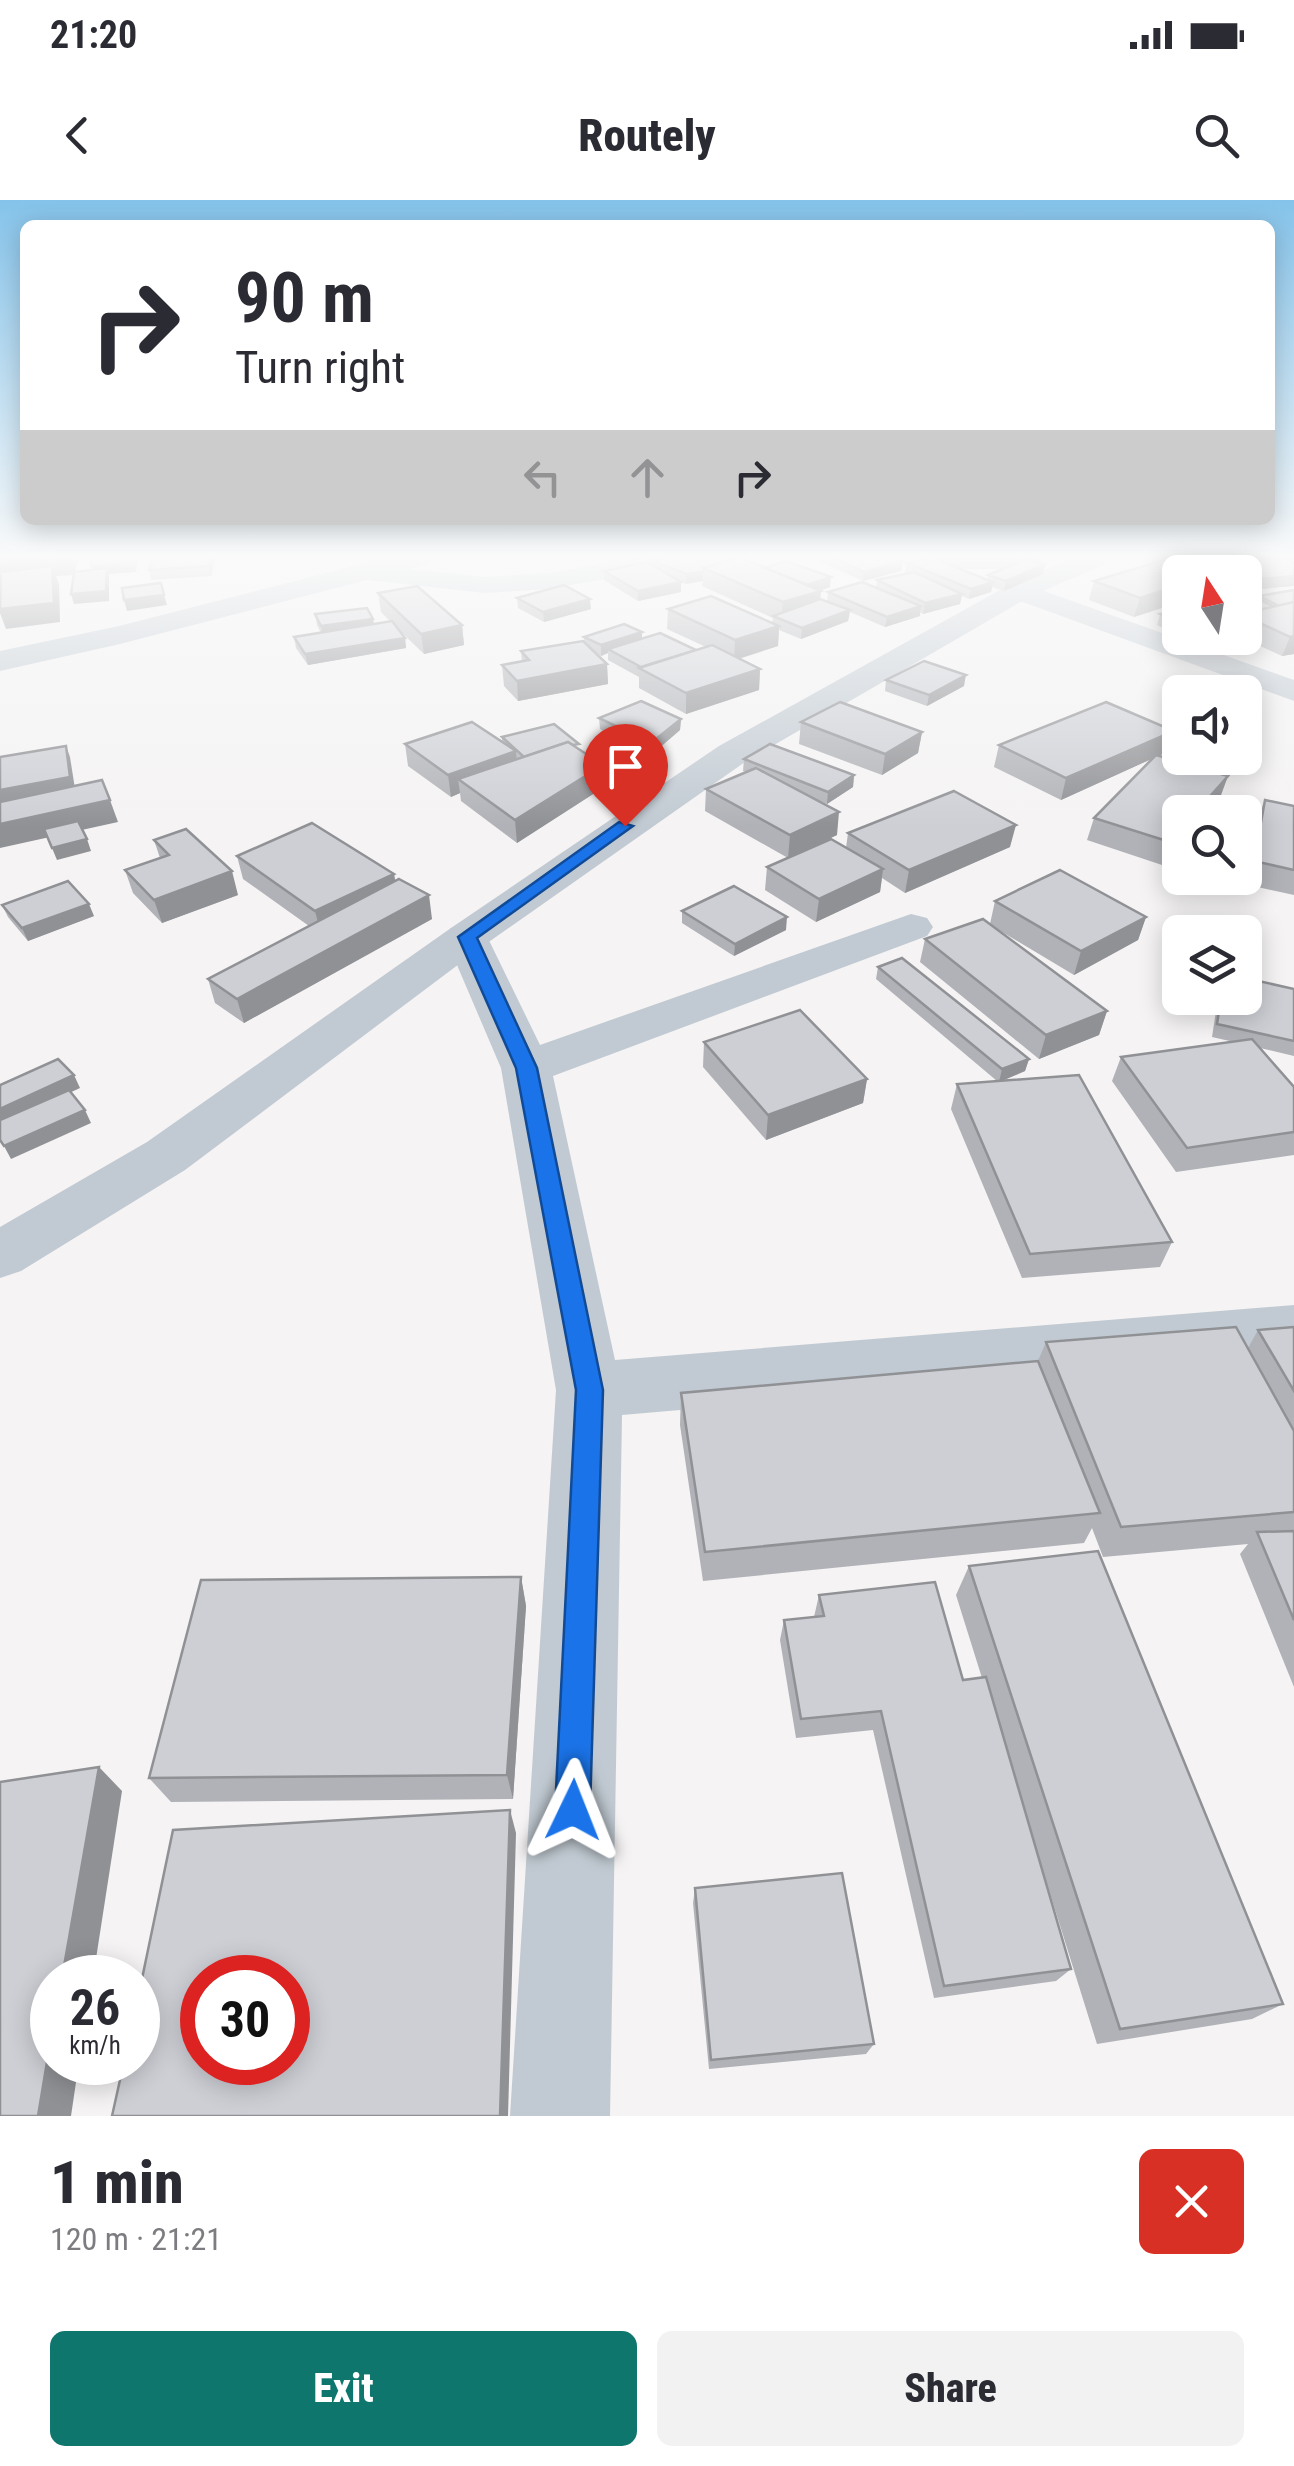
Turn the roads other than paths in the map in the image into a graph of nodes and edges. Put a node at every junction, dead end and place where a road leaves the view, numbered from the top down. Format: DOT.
graph roads {
  1 [pos="63,647"];
  2 [pos="920,647"];
  3 [pos="1176,647"];
  4 [pos="0,661"];
  5 [pos="1294,690"];
  6 [pos="911,926"];
  7 [pos="467,937"];
  8 [pos="526,1068"];
  9 [pos="0,1254"];
  10 [pos="1294,1331"];
  11 [pos="590,1390"];
  12 [pos="560,2116"];
  1 -- 4 [label="street"];
  2 -- 7 [label="street"];
  3 -- 5 [label="street"];
  6 -- 8 [label="street"];
  7 -- 8 [label="street"];
  7 -- 9 [label="street"];
  8 -- 11 [label="street"];
  10 -- 11 [label="street"];
  11 -- 12 [label="street"];
}
